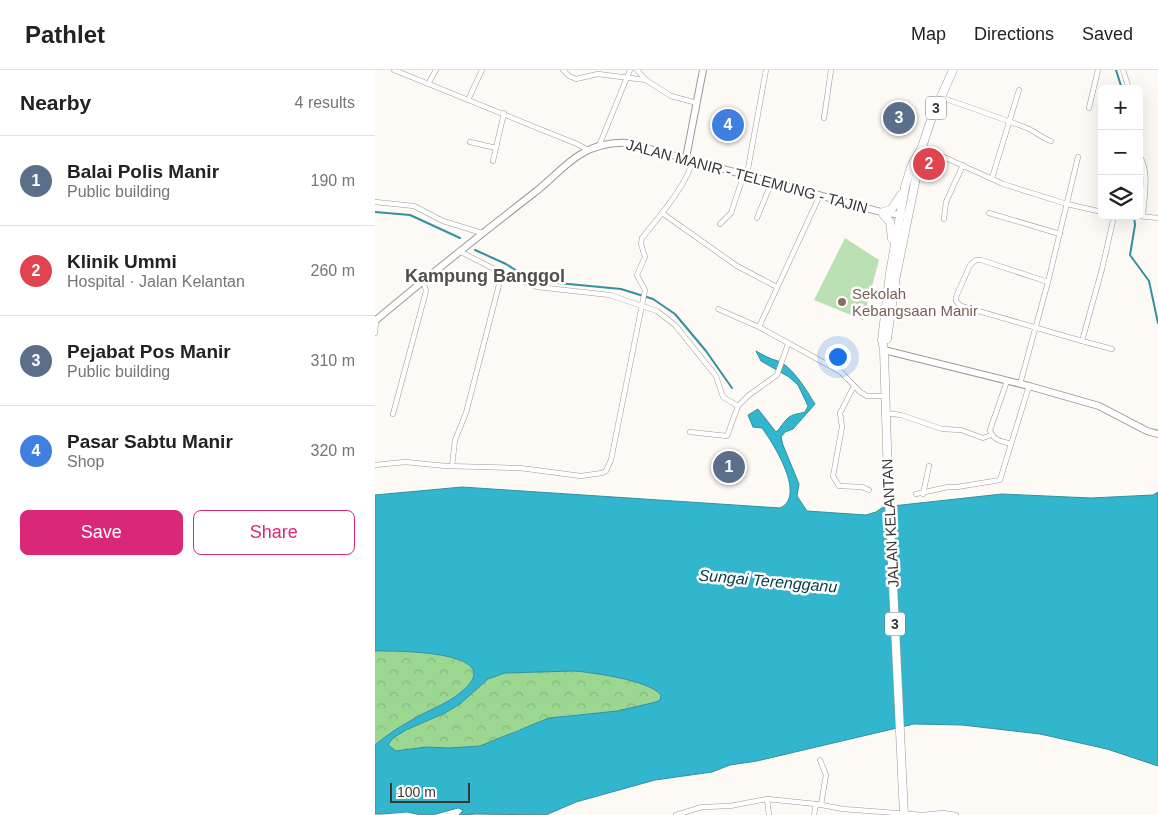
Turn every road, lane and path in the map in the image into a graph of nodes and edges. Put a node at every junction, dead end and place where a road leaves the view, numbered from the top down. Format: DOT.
graph roads {
  1 [pos="395,70"];
  2 [pos="436,70"];
  3 [pos="482,70"];
  4 [pos="563,70"];
  5 [pos="630,70"];
  6 [pos="637,70"];
  7 [pos="703,70"];
  8 [pos="766,70"];
  9 [pos="831,70"];
  10 [pos="953,70"];
  11 [pos="1098,70"];
  12 [pos="1123,70"];
  13 [pos="627,77"];
  14 [pos="646,80"];
  15 [pos="428,84"];
  16 [pos="1128,85"];
  17 [pos="1019,90"];
  18 [pos="940,97"];
  19 [pos="468,100"];
  20 [pos="697,103"];
  21 [pos="1089,108"];
  22 [pos="504,114"];
  23 [pos="824,118"];
  24 [pos="1008,121"];
  25 [pos="1051,141"];
  26 [pos="470,142"];
  27 [pos="599,146"];
  28 [pos="922,147"];
  29 [pos="496,148"];
  30 [pos="588,150"];
  31 [pos="1078,157"];
  32 [pos="690,158"];
  33 [pos="1143,161"];
  34 [pos="493,162"];
  35 [pos="963,165"];
  36 [pos="745,174"];
  37 [pos="991,178"];
  38 [pos="772,181"];
  39 [pos="905,187"];
  40 [pos="1143,194"];
  41 [pos="820,195"];
  42 [pos="375,202"];
  43 [pos="1067,204"];
  44 [pos="1098,211"];
  45 [pos="882,212"];
  46 [pos="662,213"];
  47 [pos="989,213"];
  48 [pos="1143,216"];
  49 [pos="757,218"];
  50 [pos="903,218"];
  51 [pos="1158,218"];
  52 [pos="943,219"];
  53 [pos="1113,220"];
  54 [pos="720,224"];
  55 [pos="482,233"];
  56 [pos="1060,234"];
  57 [pos="459,251"];
  58 [pos="502,273"];
  59 [pos="890,273"];
  60 [pos="423,281"];
  61 [pos="1048,282"];
  62 [pos="777,287"];
  63 [pos="641,304"];
  64 [pos="717,309"];
  65 [pos="375,320"];
  66 [pos="759,327"];
  67 [pos="1035,329"];
  68 [pos="375,333"];
  69 [pos="1082,341"];
  70 [pos="788,344"];
  71 [pos="1112,349"];
  72 [pos="885,350"];
  73 [pos="1007,381"];
  74 [pos="1020,384"];
  75 [pos="854,386"];
  76 [pos="1029,386"];
  77 [pos="885,396"];
  78 [pos="739,406"];
  79 [pos="886,413"];
  80 [pos="393,414"];
  81 [pos="690,432"];
  82 [pos="1158,434"];
  83 [pos="991,435"];
  84 [pos="1011,444"];
  85 [pos="375,465"];
  86 [pos="451,466"];
  87 [pos="929,466"];
  88 [pos="869,490"];
  89 [pos="916,494"];
  90 [pos="923,494"];
  91 [pos="820,760"];
  92 [pos="767,799"];
  93 [pos="818,804"];
  94 [pos="869,813"];
  95 [pos="904,814"];
  96 [pos="676,815"];
  97 [pos="769,815"];
  98 [pos="815,815"];
  99 [pos="956,815"];
  1 -- 15 [label="street"];
  2 -- 15 [label="street"];
  3 -- 19 [label="street"];
  4 -- 13 [label="street"];
  5 -- 13 [label="street"];
  6 -- 14 [label="street"];
  7 -- 20 [label="main road"];
  8 -- 36 [label="street"];
  9 -- 23 [label="street"];
  10 -- 18 [label="highway, JALAN KELANTAN / 3"];
  11 -- 21 [label="street"];
  12 -- 16 [label="street"];
  13 -- 14 [label="street"];
  13 -- 27 [label="street"];
  14 -- 20 [label="street"];
  15 -- 19 [label="street"];
  17 -- 24 [label="street"];
  18 -- 24 [label="street"];
  18 -- 28 [label="highway, JALAN KELANTAN / 3"];
  19 -- 22 [label="street"];
  20 -- 32 [label="main road"];
  22 -- 29 [label="street"];
  22 -- 30 [label="street"];
  24 -- 25 [label="street"];
  24 -- 37 [label="street"];
  26 -- 29 [label="street"];
  27 -- 30 [label="main road, JALAN MANIR - TELEMUNG - TAJIN"];
  27 -- 32 [label="main road, JALAN MANIR - TELEMUNG - TAJIN"];
  28 -- 35 [label="street"];
  28 -- 39 [label="highway, JALAN KELANTAN / 3"];
  28 -- 50 [label="highway, JALAN KELANTAN / 3"];
  29 -- 34 [label="street"];
  30 -- 55 [label="main road, JALAN MANIR - TELEMUNG - TAJIN"];
  31 -- 43 [label="street"];
  32 -- 36 [label="main road, JALAN MANIR - TELEMUNG - TAJIN"];
  32 -- 46 [label="street"];
  33 -- 40 [label="street"];
  35 -- 37 [label="street"];
  35 -- 52 [label="street"];
  36 -- 38 [label="main road, JALAN MANIR - TELEMUNG - TAJIN"];
  36 -- 54 [label="street"];
  37 -- 43 [label="street"];
  38 -- 41 [label="main road, JALAN MANIR - TELEMUNG - TAJIN"];
  38 -- 49 [label="street"];
  39 -- 45 [label="highway"];
  39 -- 50 [label="highway, JALAN KELANTAN / 3"];
  41 -- 45 [label="main road, JALAN MANIR - TELEMUNG - TAJIN"];
  41 -- 62 [label="street"];
  42 -- 55 [label="street"];
  43 -- 44 [label="street"];
  43 -- 56 [label="street"];
  45 -- 50 [label="main road, JALAN MANIR - TELEMUNG - TAJIN"];
  45 -- 59 [label="highway"];
  46 -- 62 [label="street"];
  46 -- 63 [label="street"];
  47 -- 56 [label="street"];
  48 -- 51 [label="street"];
  50 -- 59 [label="highway, JALAN KELANTAN / 3"];
  50 -- 72 [label="highway, JALAN KELANTAN / 3"];
  53 -- 69 [label="street"];
  55 -- 57 [label="main road, JALAN MANIR - TELEMUNG - TAJIN"];
  56 -- 61 [label="street"];
  57 -- 58 [label="street"];
  57 -- 60 [label="main road, JALAN MANIR - TELEMUNG - TAJIN"];
  58 -- 63 [label="street"];
  58 -- 86 [label="street"];
  59 -- 72 [label="highway, JALAN KELANTAN / 3"];
  60 -- 65 [label="main road, JALAN MANIR - TELEMUNG - TAJIN"];
  60 -- 80 [label="street"];
  61 -- 67 [label="street"];
  61 -- 67 [label="street"];
  62 -- 66 [label="street"];
  63 -- 78 [label="street"];
  63 -- 86 [label="street"];
  64 -- 66 [label="street"];
  65 -- 68 [label="street"];
  66 -- 70 [label="street"];
  67 -- 69 [label="street"];
  67 -- 74 [label="street"];
  69 -- 71 [label="street"];
  70 -- 75 [label="street"];
  70 -- 78 [label="street"];
  72 -- 73 [label="main road"];
  72 -- 77 [label="highway, JALAN KELANTAN / 3"];
  73 -- 74 [label="main road"];
  73 -- 83 [label="street"];
  74 -- 76 [label="main road"];
  75 -- 77 [label="street"];
  75 -- 88 [label="street"];
  76 -- 82 [label="main road"];
  76 -- 84 [label="street"];
  77 -- 79 [label="highway, JALAN KELANTAN / 3"];
  78 -- 81 [label="street"];
  79 -- 83 [label="street"];
  79 -- 95 [label="highway, JALAN KELANTAN / 3"];
  83 -- 84 [label="street"];
  84 -- 90 [label="street"];
  85 -- 86 [label="street"];
  87 -- 90 [label="street"];
  89 -- 90 [label="street"];
  91 -- 93 [label="street"];
  92 -- 93 [label="street"];
  92 -- 96 [label="street"];
  92 -- 97 [label="street"];
  93 -- 94 [label="street"];
  93 -- 98 [label="street"];
  94 -- 95 [label="street"];
  95 -- 99 [label="street"];
}
